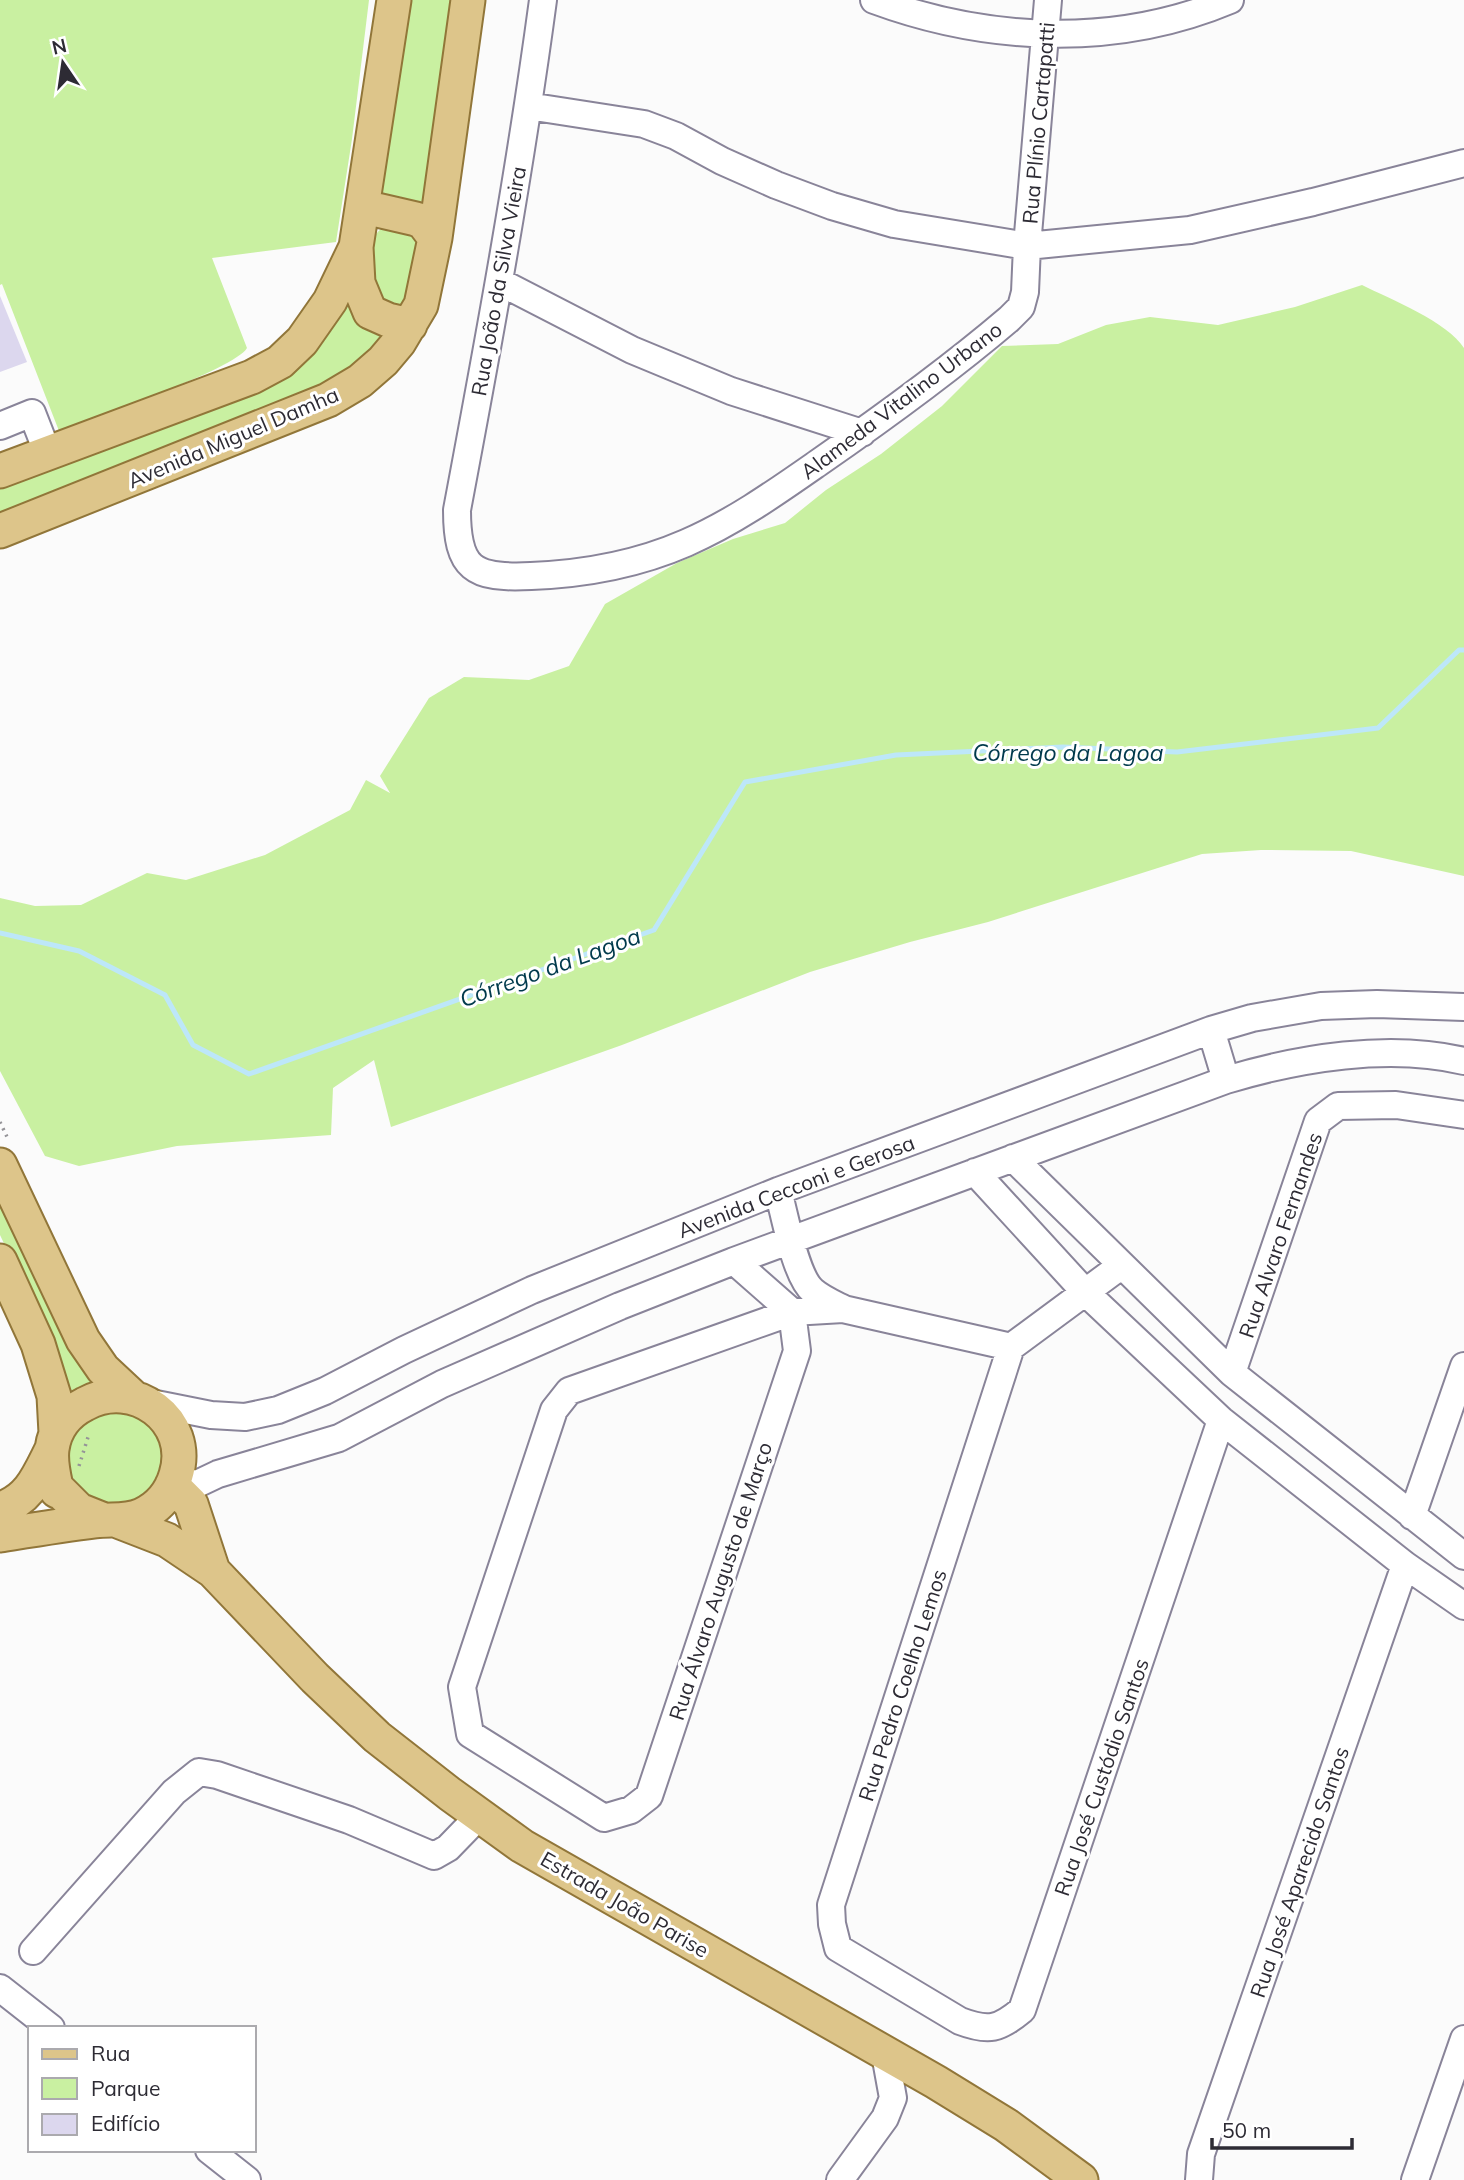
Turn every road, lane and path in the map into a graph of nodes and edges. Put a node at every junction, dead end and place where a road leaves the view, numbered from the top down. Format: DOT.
graph roads {
  1 [pos="394,0"];
  2 [pos="468,0"];
  3 [pos="543,0"];
  4 [pos="874,0"];
  5 [pos="1048,0"];
  6 [pos="1230,0"];
  7 [pos="1046,34"];
  8 [pos="528,106"];
  9 [pos="1464,163"];
  10 [pos="364,207"];
  11 [pos="435,238"];
  12 [pos="1027,246"];
  13 [pos="356,247"];
  14 [pos="499,282"];
  15 [pos="410,325"];
  16 [pos="0,426"];
  17 [pos="862,433"];
  18 [pos="48,454"];
  19 [pos="0,471"];
  20 [pos="0,531"];
  21 [pos="464,560"];
  22 [pos="1464,1007"];
  23 [pos="1211,1030"];
  24 [pos="1464,1061"];
  25 [pos="1226,1080"];
  26 [pos="1464,1115"];
  27 [pos="0,1122"];
  28 [pos="6,1156"];
  29 [pos="1013,1158"];
  30 [pos="975,1171"];
  31 [pos="778,1191"];
  32 [pos="792,1240"];
  33 [pos="0,1261"];
  34 [pos="734,1261"];
  35 [pos="1122,1265"];
  36 [pos="1085,1292"];
  37 [pos="843,1308"];
  38 [pos="792,1312"];
  39 [pos="1011,1347"];
  40 [pos="1464,1366"];
  41 [pos="1232,1373"];
  42 [pos="139,1399"];
  43 [pos="1221,1420"];
  44 [pos="53,1442"];
  45 [pos="187,1490"];
  46 [pos="0,1509"];
  47 [pos="1412,1516"];
  48 [pos="111,1521"];
  49 [pos="0,1535"];
  50 [pos="1464,1556"];
  51 [pos="1405,1565"];
  52 [pos="214,1571"];
  53 [pos="1464,1605"];
  54 [pos="480,1815"];
  55 [pos="33,1951"];
  56 [pos="0,1988"];
  57 [pos="907,1989"];
  58 [pos="48,2026"];
  59 [pos="1464,2039"];
  60 [pos="885,2054"];
  61 [pos="212,2152"];
  62 [pos="247,2180"];
  63 [pos="840,2180"];
  64 [pos="1081,2180"];
  65 [pos="1199,2180"];
  66 [pos="1415,2180"];
  1 -- 10 [label="main road"];
  2 -- 11 [label="main road, Avenida Miguel Damha"];
  3 -- 8 [label="street, Rua João da Silva Vieira"];
  4 -- 7 [label="street"];
  5 -- 7 [label="street, Rua Plínio Cartapatti"];
  6 -- 7 [label="street"];
  7 -- 12 [label="street, Rua Plínio Cartapatti"];
  8 -- 12 [label="street"];
  8 -- 14 [label="street, Rua João da Silva Vieira"];
  9 -- 12 [label="street"];
  10 -- 11 [label="main road"];
  10 -- 13 [label="main road"];
  11 -- 15 [label="main road, Avenida Miguel Damha"];
  12 -- 17 [label="street, Alameda Vitalino Urbano"];
  13 -- 15 [label="main road"];
  13 -- 18 [label="main road"];
  14 -- 17 [label="street"];
  14 -- 21 [label="street, Rua João da Silva Vieira"];
  15 -- 20 [label="main road, Avenida Miguel Damha"];
  16 -- 18 [label="street"];
  17 -- 21 [label="street, Alameda Vitalino Urbano"];
  18 -- 19 [label="main road"];
  22 -- 23 [label="street, Avenida Cecconi e Gerosa"];
  23 -- 25 [label="street"];
  23 -- 31 [label="street, Avenida Cecconi e Gerosa"];
  24 -- 25 [label="street"];
  25 -- 29 [label="street"];
  26 -- 41 [label="street, Rua Alvaro Fernandes"];
  27 -- 28 [label="path"];
  28 -- 42 [label="main road"];
  29 -- 30 [label="street"];
  29 -- 35 [label="street"];
  30 -- 32 [label="street"];
  30 -- 36 [label="street"];
  31 -- 32 [label="street"];
  31 -- 42 [label="street, Avenida Cecconi e Gerosa"];
  32 -- 34 [label="street"];
  32 -- 37 [label="street"];
  33 -- 44 [label="main road"];
  34 -- 38 [label="street"];
  34 -- 45 [label="street"];
  35 -- 36 [label="street"];
  35 -- 41 [label="street"];
  36 -- 39 [label="street"];
  36 -- 43 [label="street"];
  37 -- 38 [label="street"];
  37 -- 39 [label="street"];
  38 -- 38 [label="street, Rua Álvaro Augusto de Março"];
  39 -- 57 [label="street, Rua Pedro Coelho Lemos"];
  40 -- 47 [label="street"];
  41 -- 47 [label="street"];
  42 -- 44 [label="main road"];
  42 -- 45 [label="main road"];
  43 -- 51 [label="street"];
  43 -- 57 [label="street, Rua José Custódio Santos"];
  44 -- 46 [label="main road"];
  44 -- 48 [label="main road"];
  45 -- 48 [label="main road"];
  45 -- 52 [label="main road, Estrada João Parise"];
  47 -- 50 [label="street"];
  48 -- 49 [label="main road"];
  48 -- 52 [label="main road, Estrada João Parise"];
  51 -- 53 [label="street"];
  51 -- 65 [label="street, Rua José Aparecido Santos"];
  52 -- 54 [label="main road, Estrada João Parise"];
  54 -- 55 [label="street"];
  54 -- 60 [label="main road, Estrada João Parise"];
  56 -- 58 [label="street"];
  59 -- 66 [label="street"];
  60 -- 63 [label="street"];
  60 -- 64 [label="main road, Estrada João Parise"];
  61 -- 62 [label="street"];
}
